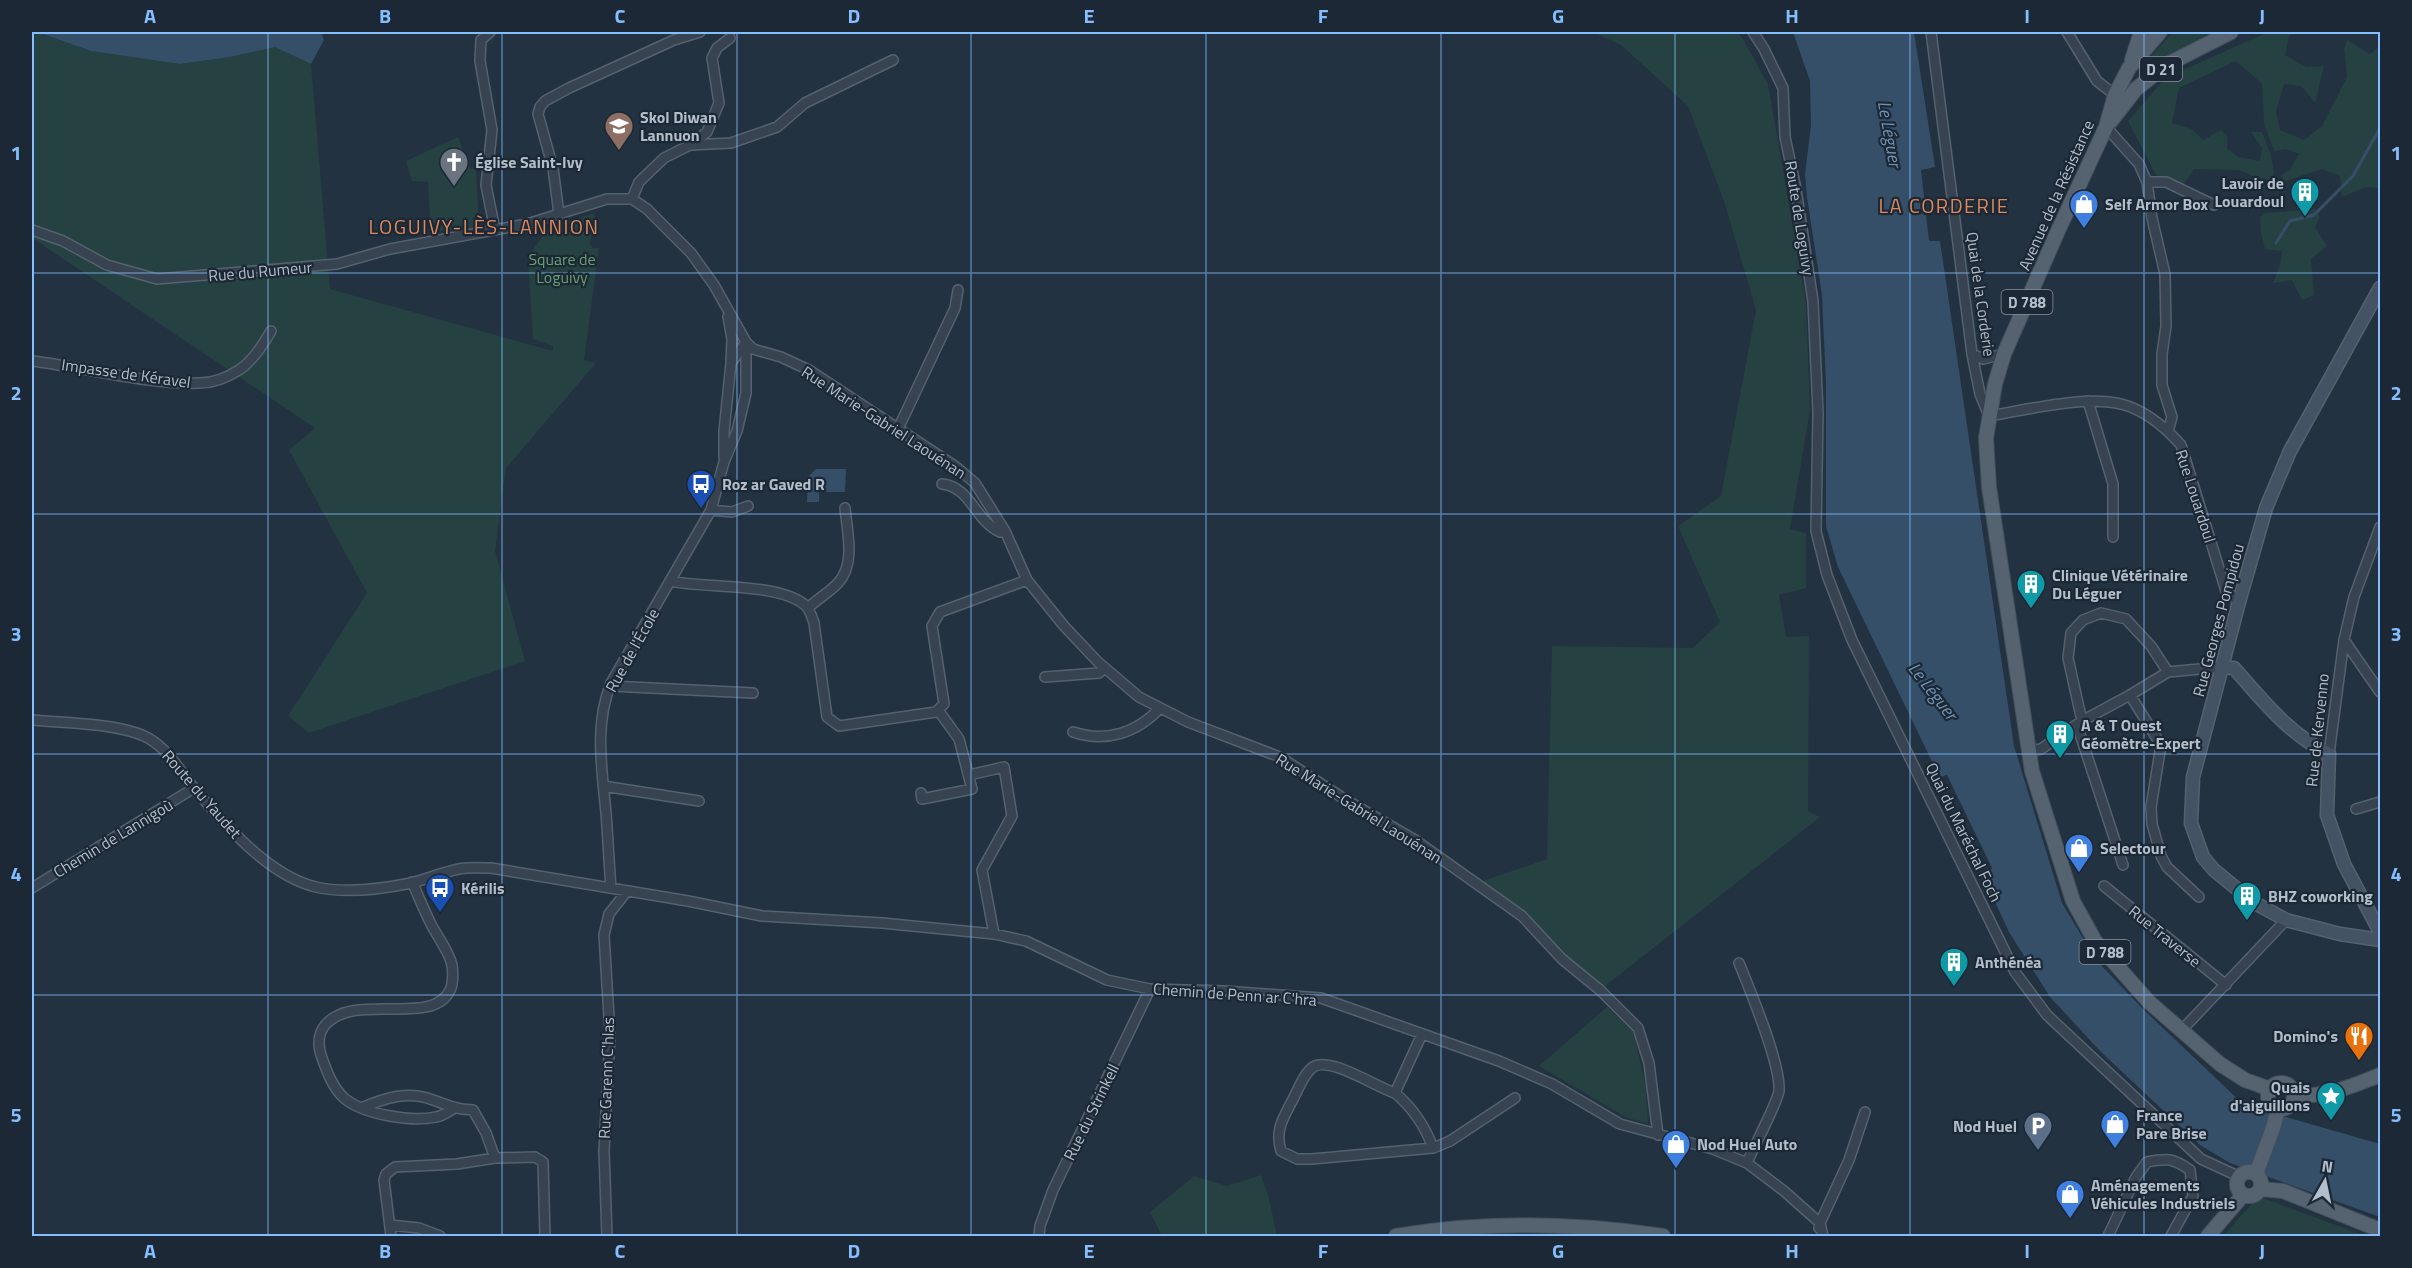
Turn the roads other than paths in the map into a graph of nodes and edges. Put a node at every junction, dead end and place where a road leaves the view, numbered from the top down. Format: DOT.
graph roads {
  1 [pos="490,32"];
  2 [pos="700,32"];
  3 [pos="1752,32"];
  4 [pos="1931,32"];
  5 [pos="2067,32"];
  6 [pos="2141,32"];
  7 [pos="2160,32"];
  8 [pos="2231,32"];
  9 [pos="730,38"];
  10 [pos="893,60"];
  11 [pos="2129,68"];
  12 [pos="2115,95"];
  13 [pos="2106,127"];
  14 [pos="690,145"];
  15 [pos="2147,182"];
  16 [pos="632,199"];
  17 [pos="2214,205"];
  18 [pos="560,214"];
  19 [pos="32,230"];
  20 [pos="495,230"];
  21 [pos="714,285"];
  22 [pos="2380,288"];
  23 [pos="958,290"];
  24 [pos="271,331"];
  25 [pos="746,342"];
  26 [pos="1972,354"];
  27 [pos="2004,354"];
  28 [pos="32,361"];
  29 [pos="731,363"];
  30 [pos="2088,401"];
  31 [pos="1818,413"];
  32 [pos="1989,416"];
  33 [pos="897,429"];
  34 [pos="2168,431"];
  35 [pos="724,462"];
  36 [pos="942,484"];
  37 [pos="748,506"];
  38 [pos="845,508"];
  39 [pos="711,510"];
  40 [pos="2380,527"];
  41 [pos="1005,531"];
  42 [pos="2113,537"];
  43 [pos="1027,580"];
  44 [pos="670,581"];
  45 [pos="2239,603"];
  46 [pos="808,608"];
  47 [pos="2344,640"];
  48 [pos="2221,667"];
  49 [pos="1105,668"];
  50 [pos="2168,672"];
  51 [pos="1045,677"];
  52 [pos="610,686"];
  53 [pos="2380,692"];
  54 [pos="753,693"];
  55 [pos="2130,695"];
  56 [pos="941,707"];
  57 [pos="1160,708"];
  58 [pos="32,720"];
  59 [pos="2080,723"];
  60 [pos="1073,732"];
  61 [pos="2028,751"];
  62 [pos="2329,754"];
  63 [pos="969,775"];
  64 [pos="603,786"];
  65 [pos="194,788"];
  66 [pos="921,793"];
  67 [pos="699,801"];
  68 [pos="2380,802"];
  69 [pos="2356,809"];
  70 [pos="2123,865"];
  71 [pos="412,882"];
  72 [pos="2104,886"];
  73 [pos="32,888"];
  74 [pos="611,888"];
  75 [pos="627,891"];
  76 [pos="2199,897"];
  77 [pos="2286,920"];
  78 [pos="2380,932"];
  79 [pos="994,934"];
  80 [pos="2380,940"];
  81 [pos="1739,963"];
  82 [pos="2226,985"];
  83 [pos="1150,989"];
  84 [pos="2181,1031"];
  85 [pos="1422,1034"];
  86 [pos="2380,1076"];
  87 [pos="2270,1089"];
  88 [pos="1395,1093"];
  89 [pos="2294,1095"];
  90 [pos="1515,1098"];
  91 [pos="361,1107"];
  92 [pos="453,1109"];
  93 [pos="2278,1111"];
  94 [pos="1865,1112"];
  95 [pos="1658,1135"];
  96 [pos="1433,1148"];
  97 [pos="495,1158"];
  98 [pos="1747,1163"];
  99 [pos="2256,1173"];
  100 [pos="2240,1177"];
  101 [pos="2260,1189"];
  102 [pos="2243,1195"];
  103 [pos="1820,1223"];
  104 [pos="390,1225"];
  105 [pos="2380,1230"];
  106 [pos="391,1236"];
  107 [pos="440,1236"];
  108 [pos="545,1236"];
  109 [pos="607,1236"];
  110 [pos="1039,1236"];
  111 [pos="1396,1236"];
  112 [pos="1663,1236"];
  113 [pos="1819,1236"];
  114 [pos="1823,1236"];
  115 [pos="2108,1236"];
  116 [pos="2171,1236"];
  117 [pos="2208,1236"];
  1 -- 20 [label="street"];
  2 -- 18 [label="street"];
  3 -- 31 [label="street, Route de Loguivy"];
  4 -- 26 [label="street, Quai de la Corderie"];
  5 -- 12 [label="street"];
  6 -- 11 [label="main road, D 21"];
  7 -- 11 [label="main road, Avenue de la Résistance / D 788"];
  8 -- 13 [label="main road, D 21"];
  9 -- 14 [label="street"];
  10 -- 14 [label="street"];
  11 -- 12 [label="main road, Avenue de la Résistance / D 788"];
  12 -- 13 [label="main road, Avenue de la Résistance / D 788"];
  13 -- 15 [label="street"];
  13 -- 27 [label="main road, Avenue de la Résistance / D 788"];
  14 -- 16 [label="street"];
  15 -- 17 [label="street"];
  15 -- 34 [label="street"];
  16 -- 18 [label="street"];
  16 -- 21 [label="street, Rue de l'École"];
  18 -- 20 [label="street"];
  19 -- 20 [label="street, Rue du Rumeur"];
  21 -- 25 [label="street, Rue de l'École"];
  21 -- 29 [label="street"];
  22 -- 45 [label="main road, Rue Georges Pompidou"];
  23 -- 33 [label="street"];
  24 -- 28 [label="street, Impasse de Kéravel"];
  25 -- 29 [label="street, Rue de l'École"];
  25 -- 33 [label="street, Rue Marie-Gabriel Laouénan"];
  25 -- 35 [label="street, Rue de l'École"];
  26 -- 27 [label="street"];
  26 -- 32 [label="street, Quai de la Corderie"];
  27 -- 32 [label="main road, Avenue de la Résistance / D 788"];
  29 -- 35 [label="street, Rue de l'École"];
  30 -- 32 [label="street, Rue Louardoul"];
  30 -- 34 [label="street, Rue Louardoul"];
  30 -- 42 [label="street"];
  31 -- 100 [label="street, Quai du Maréchal Foch"];
  32 -- 61 [label="main road, Avenue de la Résistance / D 788"];
  33 -- 41 [label="street, Rue Marie-Gabriel Laouénan"];
  34 -- 45 [label="street, Rue Louardoul"];
  35 -- 39 [label="street, Rue de l'École"];
  36 -- 41 [label="street"];
  37 -- 39 [label="street"];
  38 -- 46 [label="street"];
  39 -- 44 [label="street, Rue de l'École"];
  40 -- 47 [label="street, Rue de Kervenno"];
  41 -- 43 [label="street, Rue Marie-Gabriel Laouénan"];
  43 -- 49 [label="street, Rue Marie-Gabriel Laouénan"];
  43 -- 56 [label="street"];
  44 -- 46 [label="street"];
  44 -- 52 [label="street, Rue de l'École"];
  45 -- 48 [label="main road, Rue Georges Pompidou"];
  46 -- 56 [label="street"];
  47 -- 53 [label="street"];
  47 -- 62 [label="street, Rue de Kervenno"];
  48 -- 50 [label="street"];
  48 -- 62 [label="main road"];
  48 -- 77 [label="main road, Rue Georges Pompidou"];
  49 -- 51 [label="street"];
  49 -- 57 [label="street, Rue Marie-Gabriel Laouénan"];
  50 -- 55 [label="street"];
  50 -- 59 [label="street"];
  52 -- 54 [label="street"];
  52 -- 64 [label="street, Rue de l'École"];
  55 -- 59 [label="street"];
  55 -- 76 [label="street"];
  56 -- 63 [label="street"];
  57 -- 60 [label="street"];
  57 -- 95 [label="street, Rue Marie-Gabriel Laouénan"];
  58 -- 65 [label="street, Route du Yaudet"];
  59 -- 61 [label="street"];
  59 -- 70 [label="street"];
  61 -- 84 [label="main road, D 788"];
  62 -- 78 [label="main road, Rue de Kervenno"];
  63 -- 66 [label="street"];
  63 -- 79 [label="street"];
  64 -- 67 [label="street"];
  64 -- 74 [label="street, Rue de l'École"];
  65 -- 71 [label="street, Route du Yaudet"];
  65 -- 73 [label="street, Chemin de Lannigoù"];
  68 -- 69 [label="street"];
  71 -- 74 [label="street, Route du Yaudet"];
  71 -- 91 [label="street"];
  72 -- 82 [label="street, Rue Traverse"];
  74 -- 75 [label="street, Chemin de Penn ar C'hra"];
  75 -- 79 [label="street, Chemin de Penn ar C'hra"];
  75 -- 109 [label="street, Rue Garenn C'hlas"];
  77 -- 80 [label="main road, Rue Georges Pompidou"];
  77 -- 82 [label="street"];
  79 -- 83 [label="street, Chemin de Penn ar C'hra"];
  81 -- 98 [label="street"];
  82 -- 84 [label="street"];
  83 -- 85 [label="street, Chemin de Penn ar C'hra"];
  83 -- 110 [label="street, Rue du Strinkell"];
  84 -- 87 [label="main road, D 788"];
  85 -- 88 [label="street"];
  85 -- 95 [label="street, Chemin de Penn ar C'hra"];
  86 -- 89 [label="main road"];
  87 -- 89 [label="main road"];
  87 -- 93 [label="main road"];
  88 -- 96 [label="street"];
  88 -- 96 [label="street"];
  89 -- 93 [label="main road"];
  90 -- 96 [label="street"];
  91 -- 92 [label="street"];
  91 -- 92 [label="street"];
  92 -- 97 [label="street"];
  93 -- 99 [label="main road"];
  94 -- 103 [label="street"];
  95 -- 98 [label="street, Chemin de Penn ar C'hra"];
  97 -- 104 [label="street"];
  97 -- 108 [label="street"];
  98 -- 103 [label="street, Chemin de Penn ar C'hra"];
  99 -- 100 [label="main road"];
  99 -- 101 [label="main road"];
  100 -- 102 [label="main road"];
  101 -- 102 [label="main road"];
  101 -- 105 [label="main road"];
  102 -- 117 [label="main road"];
  103 -- 113 [label="street"];
  103 -- 114 [label="street"];
  104 -- 106 [label="street"];
  104 -- 107 [label="street"];
  111 -- 112 [label="main road"];
  115 -- 116 [label="street"];
}
